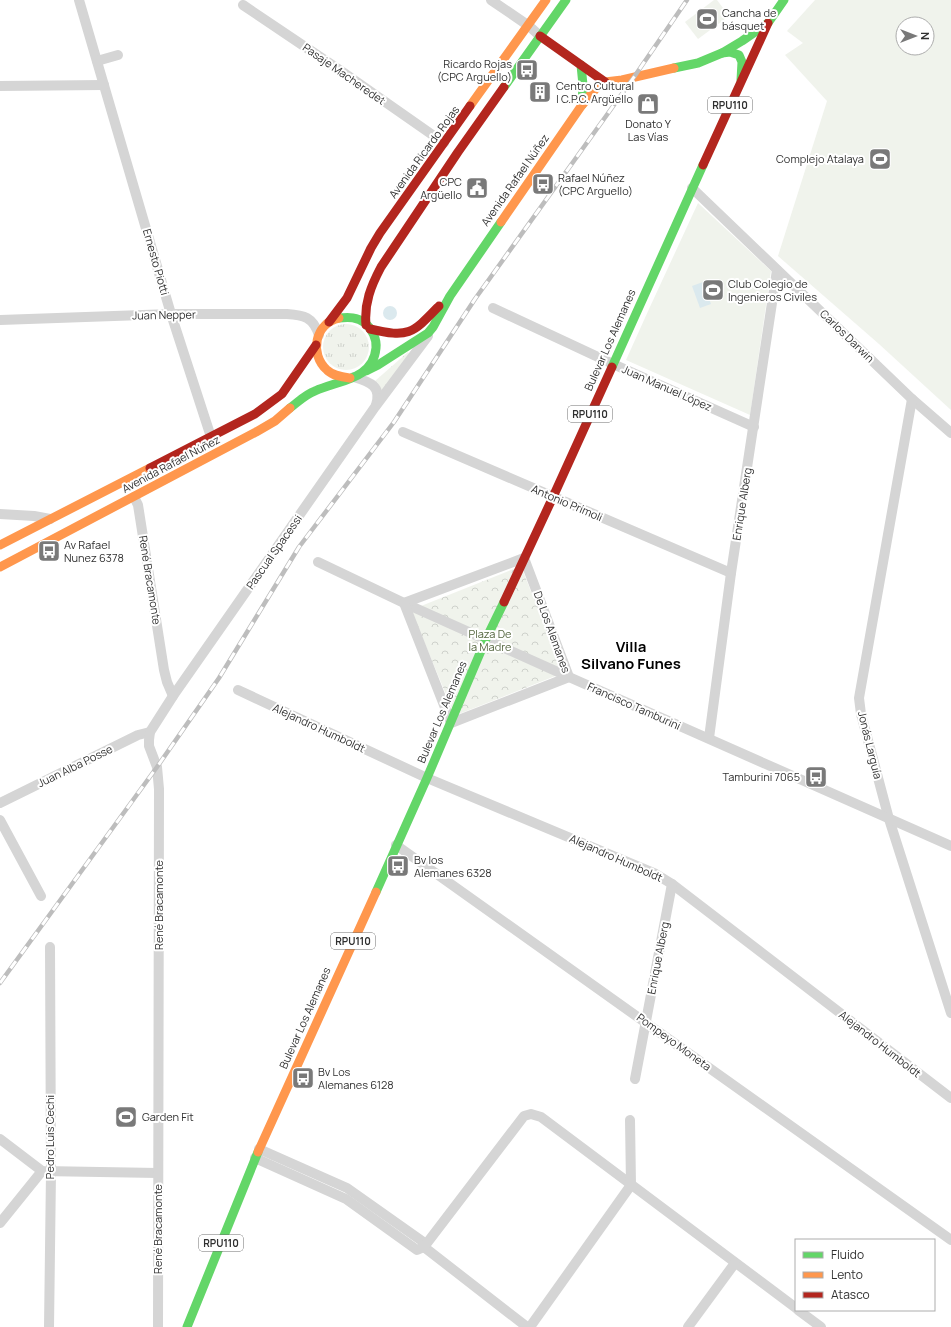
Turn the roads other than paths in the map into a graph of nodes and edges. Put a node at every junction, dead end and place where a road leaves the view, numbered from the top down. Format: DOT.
graph roads {
  1 [pos="79,0"];
  2 [pos="491,0"];
  3 [pos="546,0"];
  4 [pos="566,0"];
  5 [pos="784,0"];
  6 [pos="243,5"];
  7 [pos="768,23"];
  8 [pos="529,26"];
  9 [pos="540,36"];
  10 [pos="722,53"];
  11 [pos="118,55"];
  12 [pos="97,61"];
  13 [pos="581,65"];
  14 [pos="741,81"];
  15 [pos="605,82"];
  16 [pos="104,85"];
  17 [pos="0,86"];
  18 [pos="582,105"];
  19 [pos="444,144"];
  20 [pos="692,188"];
  21 [pos="777,270"];
  22 [pos="450,296"];
  23 [pos="493,308"];
  24 [pos="171,314"];
  25 [pos="0,320"];
  26 [pos="329,322"];
  27 [pos="368,327"];
  28 [pos="433,327"];
  29 [pos="317,340"];
  30 [pos="612,364"];
  31 [pos="366,371"];
  32 [pos="352,378"];
  33 [pos="912,399"];
  34 [pos="375,407"];
  35 [pos="754,427"];
  36 [pos="403,432"];
  37 [pos="951,433"];
  38 [pos="211,437"];
  39 [pos="134,496"];
  40 [pos="553,497"];
  41 [pos="0,514"];
  42 [pos="50,518"];
  43 [pos="0,545"];
  44 [pos="524,558"];
  45 [pos="318,562"];
  46 [pos="0,567"];
  47 [pos="731,574"];
  48 [pos="404,603"];
  49 [pos="486,639"];
  50 [pos="569,678"];
  51 [pos="238,690"];
  52 [pos="173,696"];
  53 [pos="451,723"];
  54 [pos="150,732"];
  55 [pos="709,738"];
  56 [pos="427,778"];
  57 [pos="0,803"];
  58 [pos="889,819"];
  59 [pos="0,820"];
  60 [pos="396,845"];
  61 [pos="951,846"];
  62 [pos="672,884"];
  63 [pos="41,896"];
  64 [pos="50,947"];
  65 [pos="951,1013"];
  66 [pos="646,1022"];
  67 [pos="635,1079"];
  68 [pos="951,1098"];
  69 [pos="630,1120"];
  70 [pos="0,1140"];
  71 [pos="257,1153"];
  72 [pos="46,1172"];
  73 [pos="158,1173"];
  74 [pos="631,1185"];
  75 [pos="0,1223"];
  76 [pos="951,1240"];
  77 [pos="424,1247"];
  78 [pos="735,1263"];
  79 [pos="795,1307"];
  80 [pos="799,1311"];
  81 [pos="50,1327"];
  82 [pos="158,1327"];
  83 [pos="187,1327"];
  84 [pos="529,1327"];
  85 [pos="688,1327"];
  86 [pos="821,1327"];
  1 -- 12 [label="street"];
  2 -- 8 [label="street"];
  3 -- 8 [label="main road, Avenida Ricardo Rojas"];
  4 -- 9 [label="main road"];
  5 -- 7 [label="main road"];
  6 -- 19 [label="street, Pasaje Macheredet"];
  7 -- 10 [label="main road"];
  7 -- 14 [label="main road, Bulevar Los Alemanes / RPU110"];
  8 -- 9 [label="street"];
  8 -- 19 [label="main road, Avenida Ricardo Rojas"];
  9 -- 13 [label="main road"];
  9 -- 27 [label="main road"];
  10 -- 14 [label="main road"];
  10 -- 15 [label="main road"];
  11 -- 12 [label="street"];
  12 -- 16 [label="street, Ernesto Piotti"];
  13 -- 15 [label="main road"];
  13 -- 18 [label="main road"];
  14 -- 20 [label="main road, Bulevar Los Alemanes / RPU110"];
  15 -- 18 [label="main road, Avenida Rafael Núñez"];
  16 -- 17 [label="street"];
  16 -- 24 [label="street, Ernesto Piotti"];
  18 -- 22 [label="main road, Avenida Rafael Núñez"];
  19 -- 26 [label="main road, Avenida Ricardo Rojas"];
  20 -- 21 [label="street, Carlos Darwin"];
  20 -- 30 [label="main road, Bulevar Los Alemanes / RPU110"];
  21 -- 33 [label="street, Carlos Darwin"];
  21 -- 35 [label="street, Enrique Alberg"];
  22 -- 27 [label="main road, Avenida Rafael Núñez"];
  22 -- 28 [label="main road, Avenida Rafael Núñez"];
  23 -- 30 [label="street, Juan Manuel López"];
  24 -- 25 [label="street, Juan Nepper"];
  24 -- 29 [label="street, Juan Nepper"];
  24 -- 38 [label="street, Ernesto Piotti"];
  26 -- 27 [label="main road, Avenida Rafael Núñez"];
  26 -- 29 [label="main road, Avenida Rafael Núñez"];
  27 -- 31 [label="main road"];
  28 -- 31 [label="main road, Avenida Rafael Núñez"];
  28 -- 34 [label="street, Pascual Spacessi"];
  29 -- 32 [label="main road"];
  29 -- 38 [label="main road, Avenida Rafael Núñez"];
  30 -- 35 [label="street, Juan Manuel López"];
  30 -- 40 [label="main road, Bulevar Los Alemanes / RPU110"];
  31 -- 32 [label="main road, Avenida Rafael Núñez"];
  32 -- 34 [label="street"];
  32 -- 39 [label="main road, Avenida Rafael Núñez"];
  33 -- 37 [label="street, Carlos Darwin"];
  33 -- 58 [label="street, Jonás Larguía"];
  34 -- 52 [label="street, Pascual Spacessi"];
  35 -- 47 [label="street, Enrique Alberg"];
  36 -- 40 [label="street, Antonio Prímoli"];
  38 -- 42 [label="main road, Avenida Rafael Núñez"];
  39 -- 46 [label="main road, Avenida Rafael Núñez"];
  39 -- 52 [label="street, René Bracamonte"];
  40 -- 44 [label="main road, Bulevar Los Alemanes / RPU110"];
  40 -- 47 [label="street, Antonio Prímoli"];
  41 -- 42 [label="street"];
  42 -- 43 [label="main road, Avenida Rafael Núñez"];
  44 -- 48 [label="street"];
  44 -- 49 [label="main road, Bulevar Los Alemanes / RPU110"];
  44 -- 50 [label="street, De Los Alemanes"];
  45 -- 48 [label="street, Francisco Tamburini"];
  47 -- 55 [label="street, Enrique Alberg"];
  48 -- 49 [label="street, Francisco Tamburini"];
  48 -- 53 [label="street"];
  49 -- 50 [label="street, Francisco Tamburini"];
  49 -- 53 [label="main road, Bulevar Los Alemanes / RPU110"];
  50 -- 53 [label="street, De Los Alemanes"];
  50 -- 55 [label="street, Francisco Tamburini"];
  51 -- 56 [label="street, Alejandro Humboldt"];
  52 -- 54 [label="street"];
  53 -- 56 [label="main road, Bulevar Los Alemanes / RPU110"];
  54 -- 57 [label="street, Juan Alba Posse"];
  54 -- 73 [label="street, René Bracamonte"];
  55 -- 58 [label="street, Francisco Tamburini"];
  56 -- 60 [label="main road, Bulevar Los Alemanes / RPU110"];
  56 -- 62 [label="street, Alejandro Humboldt"];
  58 -- 61 [label="street, Francisco Tamburini"];
  58 -- 65 [label="street, Jonás Larguía"];
  59 -- 63 [label="street"];
  60 -- 66 [label="street, Pompeyo Moneta"];
  60 -- 71 [label="main road, Bulevar Los Alemanes / RPU110"];
  62 -- 66 [label="street, Enrique Alberg"];
  62 -- 68 [label="street, Alejandro Humboldt"];
  64 -- 72 [label="street, Pedro Luis Cechi"];
  66 -- 67 [label="street, Enrique Alberg"];
  66 -- 76 [label="street, Pompeyo Moneta"];
  69 -- 74 [label="street"];
  70 -- 72 [label="street"];
  71 -- 77 [label="street"];
  71 -- 83 [label="main road, Bulevar Los Alemanes / RPU110"];
  72 -- 73 [label="street"];
  72 -- 75 [label="street"];
  72 -- 81 [label="street, Pedro Luis Cechi"];
  73 -- 82 [label="street, René Bracamonte"];
  74 -- 77 [label="street"];
  74 -- 78 [label="street"];
  74 -- 84 [label="street"];
  77 -- 84 [label="street"];
  78 -- 79 [label="street"];
  78 -- 85 [label="street"];
  80 -- 86 [label="street"];
}
